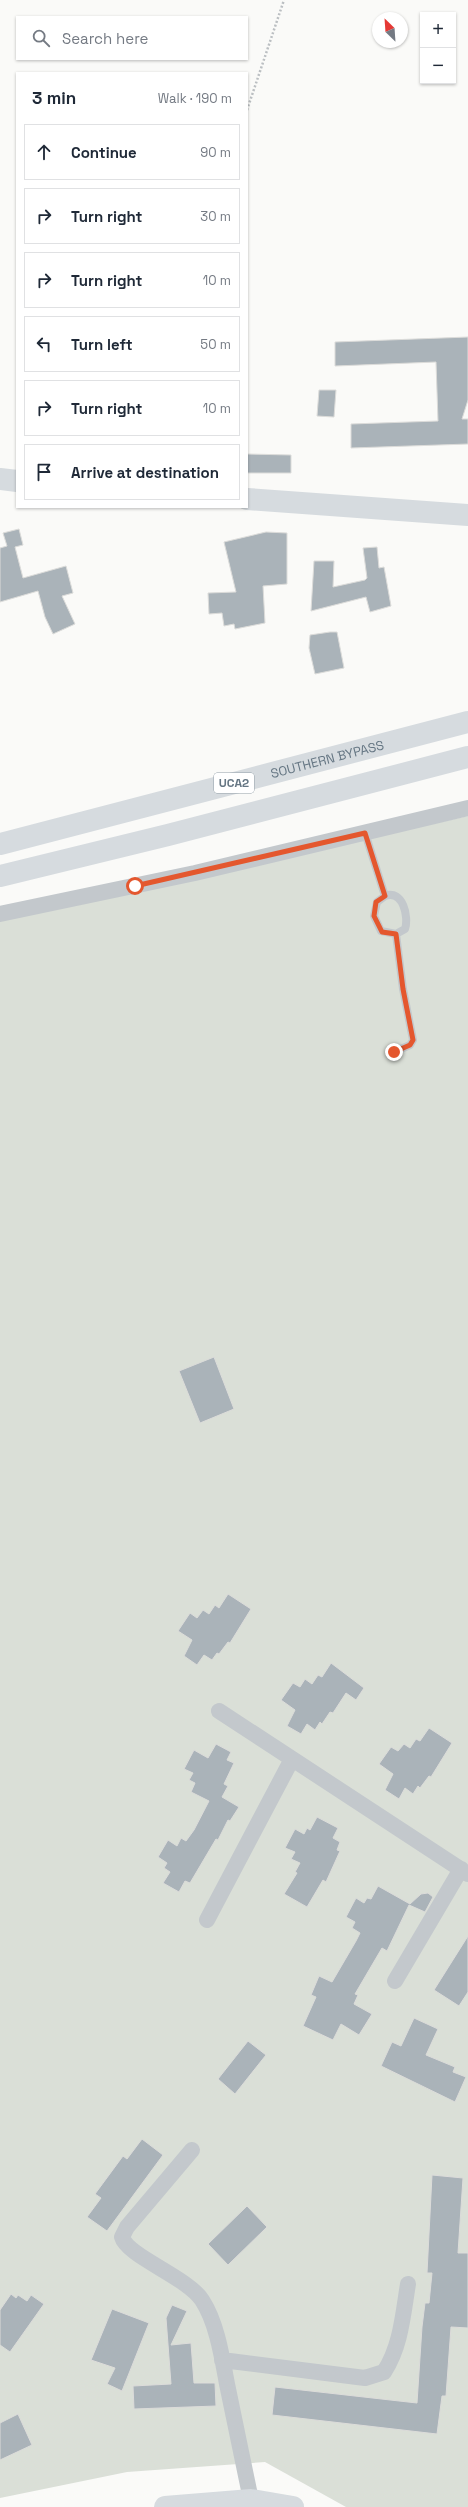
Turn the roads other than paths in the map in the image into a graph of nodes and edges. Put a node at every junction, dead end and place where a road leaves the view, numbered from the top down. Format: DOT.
graph roads {
  1 [pos="0,479"];
  2 [pos="16,481"];
  3 [pos="248,498"];
  4 [pos="468,515"];
  5 [pos="468,722"];
  6 [pos="468,757"];
  7 [pos="468,808"];
  8 [pos="365,833"];
  9 [pos="0,844"];
  10 [pos="0,876"];
  11 [pos="385,896"];
  12 [pos="0,914"];
  13 [pos="396,934"];
  14 [pos="394,1052"];
  15 [pos="219,1711"];
  16 [pos="292,1759"];
  17 [pos="464,1871"];
  18 [pos="207,1920"];
  19 [pos="395,1981"];
  20 [pos="192,2150"];
  21 [pos="408,2284"];
  22 [pos="222,2360"];
  23 [pos="251,2500"];
  24 [pos="165,2507"];
  25 [pos="293,2507"];
  1 -- 2 [label="main road"];
  3 -- 4 [label="main road"];
  5 -- 9 [label="main road, SOUTHERN BYPASS / UCA2"];
  6 -- 10 [label="main road, UCA2"];
  7 -- 8 [label="street"];
  8 -- 11 [label="lane"];
  8 -- 12 [label="street"];
  11 -- 13 [label="lane"];
  11 -- 13 [label="lane"];
  13 -- 14 [label="lane"];
  15 -- 16 [label="street"];
  16 -- 17 [label="street"];
  16 -- 18 [label="street"];
  17 -- 19 [label="street"];
  20 -- 22 [label="street"];
  21 -- 22 [label="street"];
  22 -- 23 [label="street"];
  23 -- 24 [label="main road"];
  23 -- 25 [label="main road"];
}
